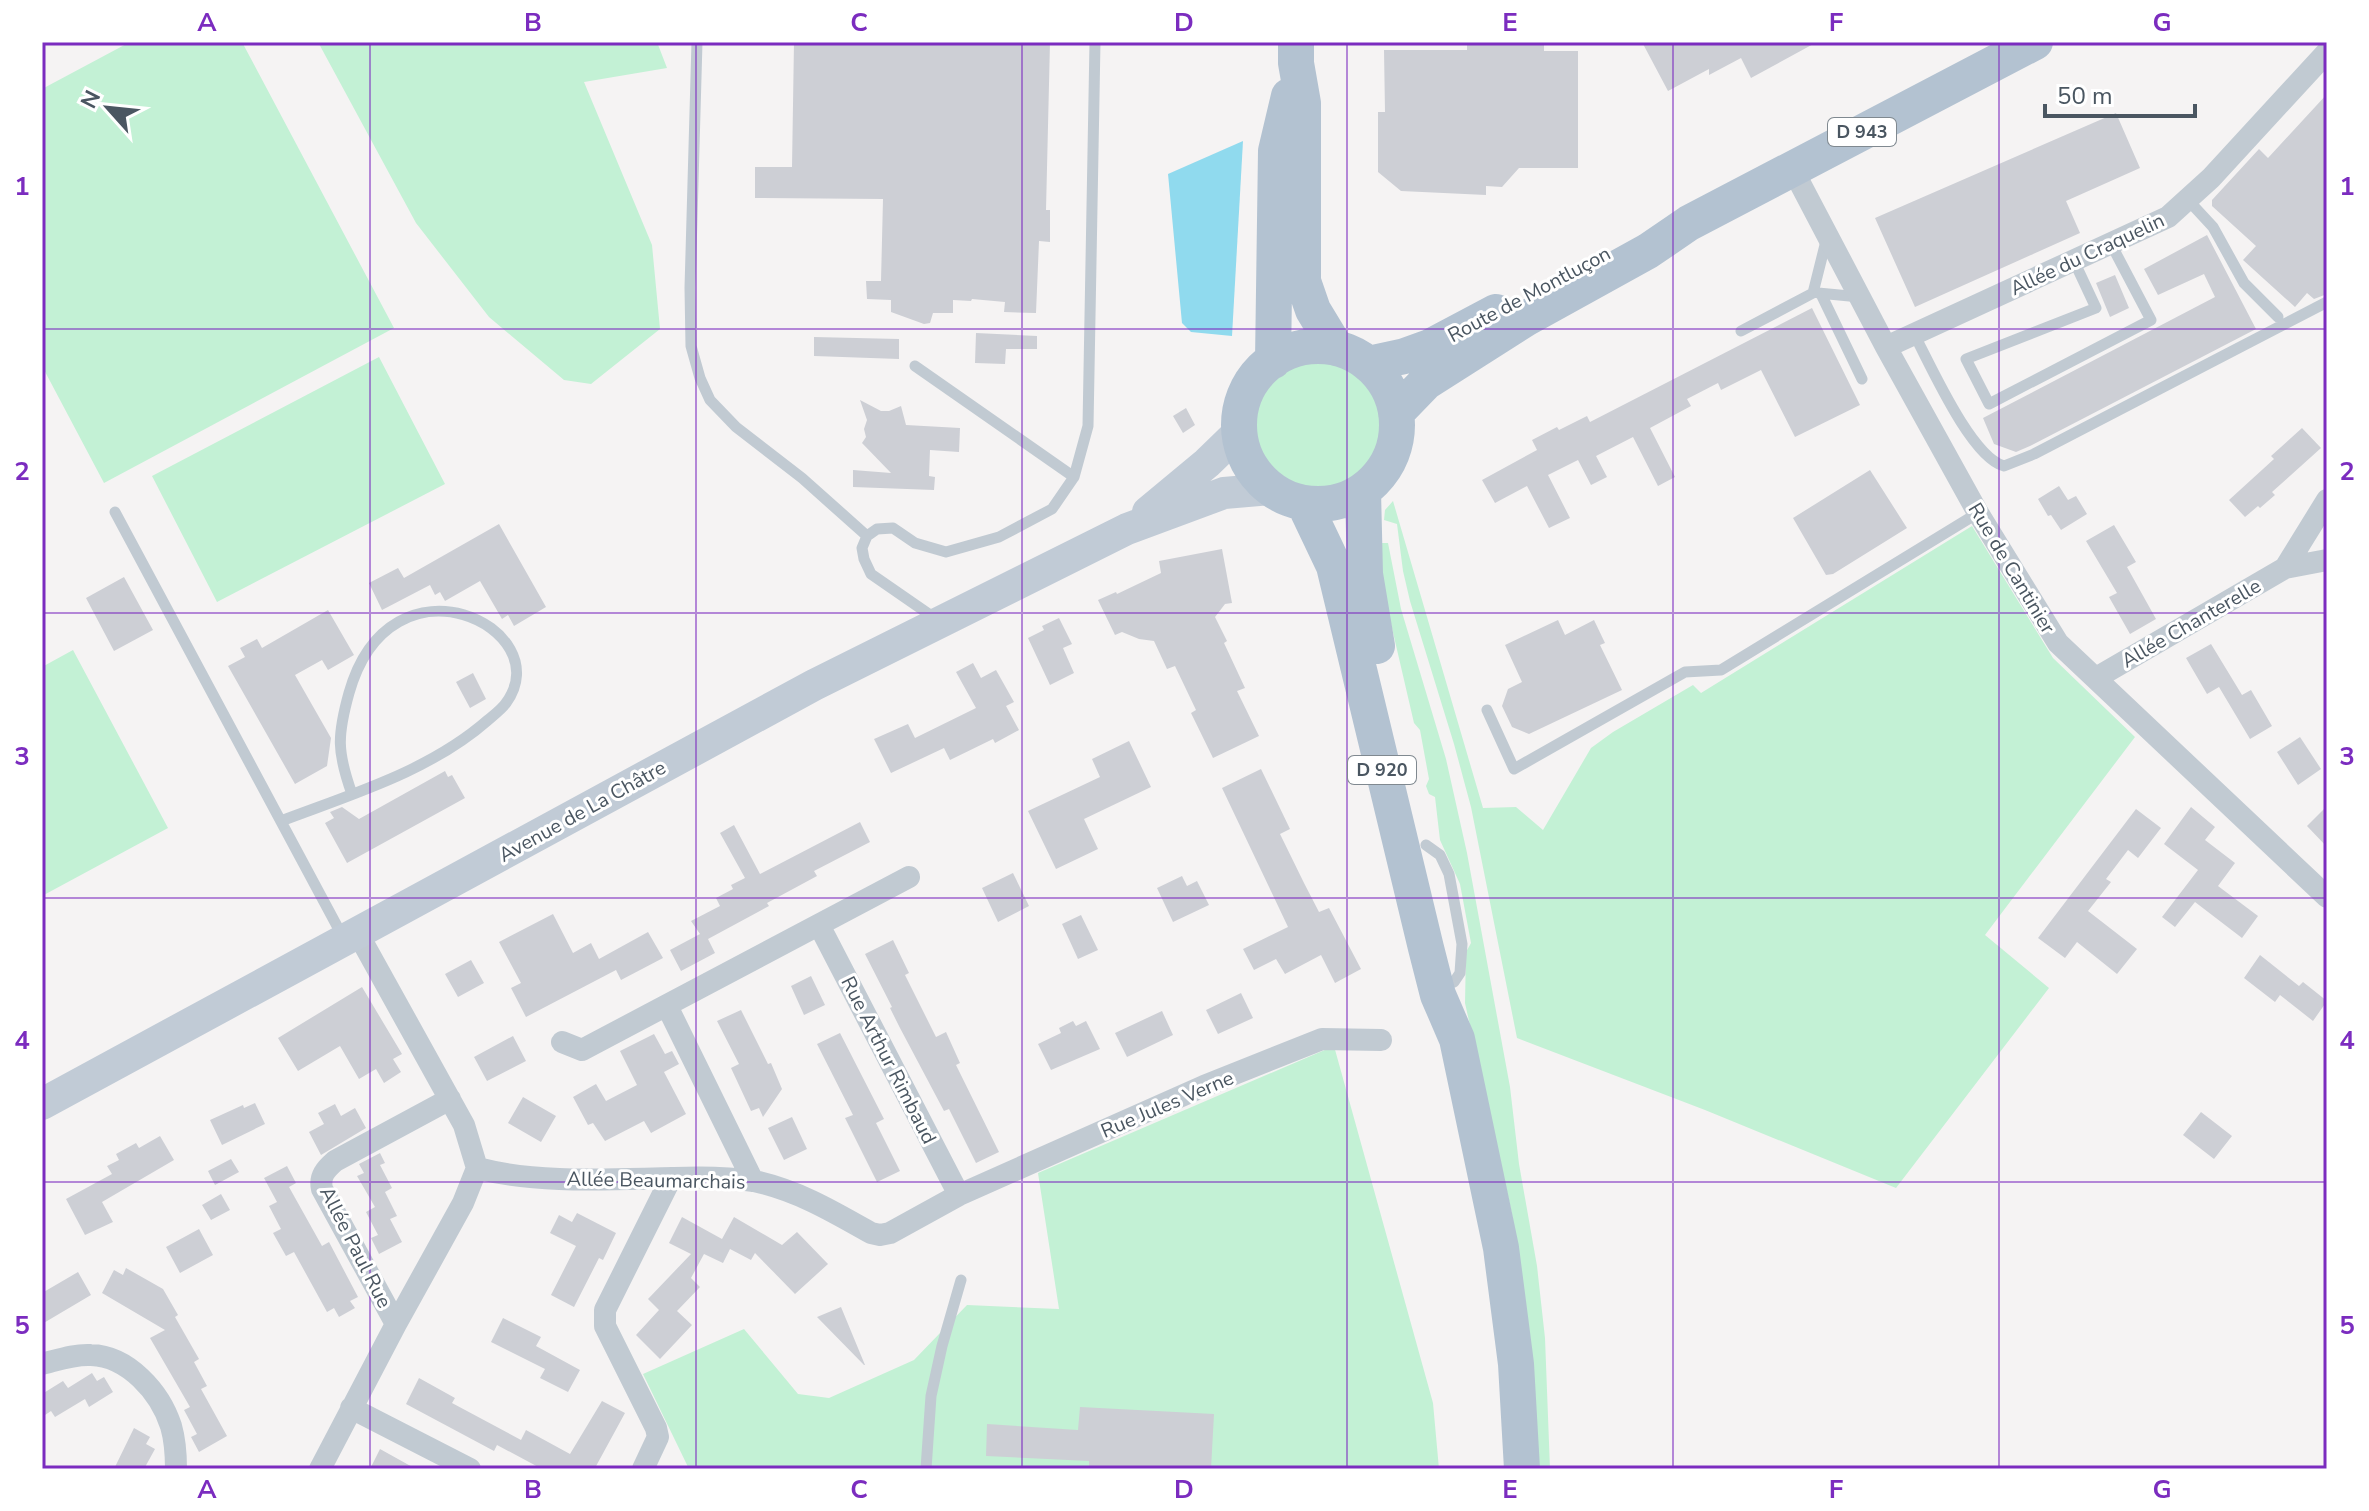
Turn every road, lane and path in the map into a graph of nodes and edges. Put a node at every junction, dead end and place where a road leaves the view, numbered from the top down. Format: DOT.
graph roads {
  1 [pos="697,42"];
  2 [pos="1095,42"];
  3 [pos="2035,42"];
  4 [pos="1296,52"];
  5 [pos="2327,52"];
  6 [pos="1792,168"];
  7 [pos="2188,200"];
  8 [pos="1689,223"];
  9 [pos="1827,235"];
  10 [pos="2111,244"];
  11 [pos="2074,261"];
  12 [pos="1817,293"];
  13 [pos="1860,297"];
  14 [pos="2327,302"];
  15 [pos="2276,322"];
  16 [pos="1741,331"];
  17 [pos="1914,334"];
  18 [pos="1886,347"];
  19 [pos="1336,348"];
  20 [pos="1273,361"];
  21 [pos="1368,364"];
  22 [pos="915,366"];
  23 [pos="1862,379"];
  24 [pos="1396,413"];
  25 [pos="1240,431"];
  26 [pos="1074,477"];
  27 [pos="1271,489"];
  28 [pos="1363,491"];
  29 [pos="2327,500"];
  30 [pos="1304,503"];
  31 [pos="115,512"];
  32 [pos="1978,513"];
  33 [pos="1127,529"];
  34 [pos="867,536"];
  35 [pos="2327,560"];
  36 [pos="2285,568"];
  37 [pos="940,622"];
  38 [pos="2096,678"];
  39 [pos="1487,710"];
  40 [pos="352,794"];
  41 [pos="281,821"];
  42 [pos="909,877"];
  43 [pos="2327,897"];
  44 [pos="819,925"];
  45 [pos="351,936"];
  46 [pos="667,1006"];
  47 [pos="1457,1039"];
  48 [pos="1381,1040"];
  49 [pos="562,1042"];
  50 [pos="450,1099"];
  51 [pos="42,1104"];
  52 [pos="477,1168"];
  53 [pos="671,1178"];
  54 [pos="753,1181"];
  55 [pos="959,1195"];
  56 [pos="961,1280"];
  57 [pos="396,1324"];
  58 [pos="42,1364"];
  59 [pos="351,1408"];
  60 [pos="176,1469"];
  61 [pos="320,1469"];
  62 [pos="470,1469"];
  63 [pos="643,1469"];
  64 [pos="926,1469"];
  65 [pos="1522,1469"];
  1 -- 34 [label="lane"];
  2 -- 26 [label="lane"];
  3 -- 6 [label="main road, Route de Montluçon / D 943"];
  4 -- 19 [label="main road"];
  4 -- 20 [label="main road"];
  5 -- 7 [label="street, Allée du Craquelin"];
  6 -- 8 [label="main road, Route de Montluçon / D 943"];
  6 -- 9 [label="street, Rue de Cantinier"];
  7 -- 10 [label="street, Allée du Craquelin"];
  7 -- 15 [label="lane"];
  8 -- 21 [label="main road, Route de Montluçon / D 943"];
  8 -- 24 [label="main road, Route de Montluçon / D 943"];
  9 -- 12 [label="lane"];
  9 -- 13 [label="street, Rue de Cantinier"];
  10 -- 11 [label="street, Allée du Craquelin"];
  10 -- 11 [label="lane"];
  11 -- 17 [label="street, Allée du Craquelin"];
  12 -- 13 [label="lane"];
  12 -- 16 [label="lane"];
  12 -- 23 [label="lane"];
  13 -- 18 [label="street, Rue de Cantinier"];
  14 -- 15 [label="lane"];
  15 -- 17 [label="lane"];
  17 -- 18 [label="street, Allée du Craquelin"];
  18 -- 32 [label="street, Rue de Cantinier"];
  19 -- 20 [label="main road"];
  19 -- 21 [label="main road"];
  20 -- 25 [label="main road"];
  21 -- 24 [label="main road"];
  22 -- 26 [label="lane"];
  24 -- 28 [label="main road"];
  25 -- 27 [label="main road"];
  25 -- 33 [label="main road, Avenue de La Châtre"];
  26 -- 34 [label="lane"];
  27 -- 30 [label="main road"];
  27 -- 33 [label="main road, Avenue de La Châtre"];
  28 -- 30 [label="main road"];
  28 -- 47 [label="main road, D 920"];
  29 -- 36 [label="street, Allée Chanterelle"];
  30 -- 47 [label="main road, D 920"];
  31 -- 41 [label="lane"];
  32 -- 38 [label="street, Rue de Cantinier"];
  32 -- 39 [label="lane"];
  33 -- 37 [label="main road, Avenue de La Châtre"];
  34 -- 37 [label="lane"];
  35 -- 36 [label="street, Allée Chanterelle"];
  36 -- 38 [label="street, Allée Chanterelle"];
  37 -- 45 [label="main road, Avenue de La Châtre"];
  38 -- 43 [label="street, Rue de Cantinier"];
  40 -- 40 [label="lane"];
  40 -- 41 [label="lane"];
  41 -- 45 [label="lane"];
  42 -- 44 [label="street"];
  44 -- 46 [label="street"];
  44 -- 55 [label="street, Rue Arthur Rimbaud"];
  45 -- 50 [label="street"];
  45 -- 51 [label="main road, Avenue de La Châtre"];
  46 -- 49 [label="street"];
  46 -- 54 [label="street"];
  47 -- 65 [label="main road, D 920"];
  48 -- 55 [label="street, Rue Jules Verne"];
  50 -- 52 [label="street"];
  50 -- 57 [label="street, Allée Paul Rue"];
  52 -- 53 [label="street, Allée Beaumarchais"];
  52 -- 57 [label="street"];
  53 -- 54 [label="street, Allée Beaumarchais"];
  53 -- 63 [label="street"];
  54 -- 55 [label="street, Allée Beaumarchais"];
  56 -- 64 [label="lane"];
  57 -- 59 [label="street"];
  58 -- 60 [label="street"];
  59 -- 61 [label="street"];
  59 -- 62 [label="street"];
}
